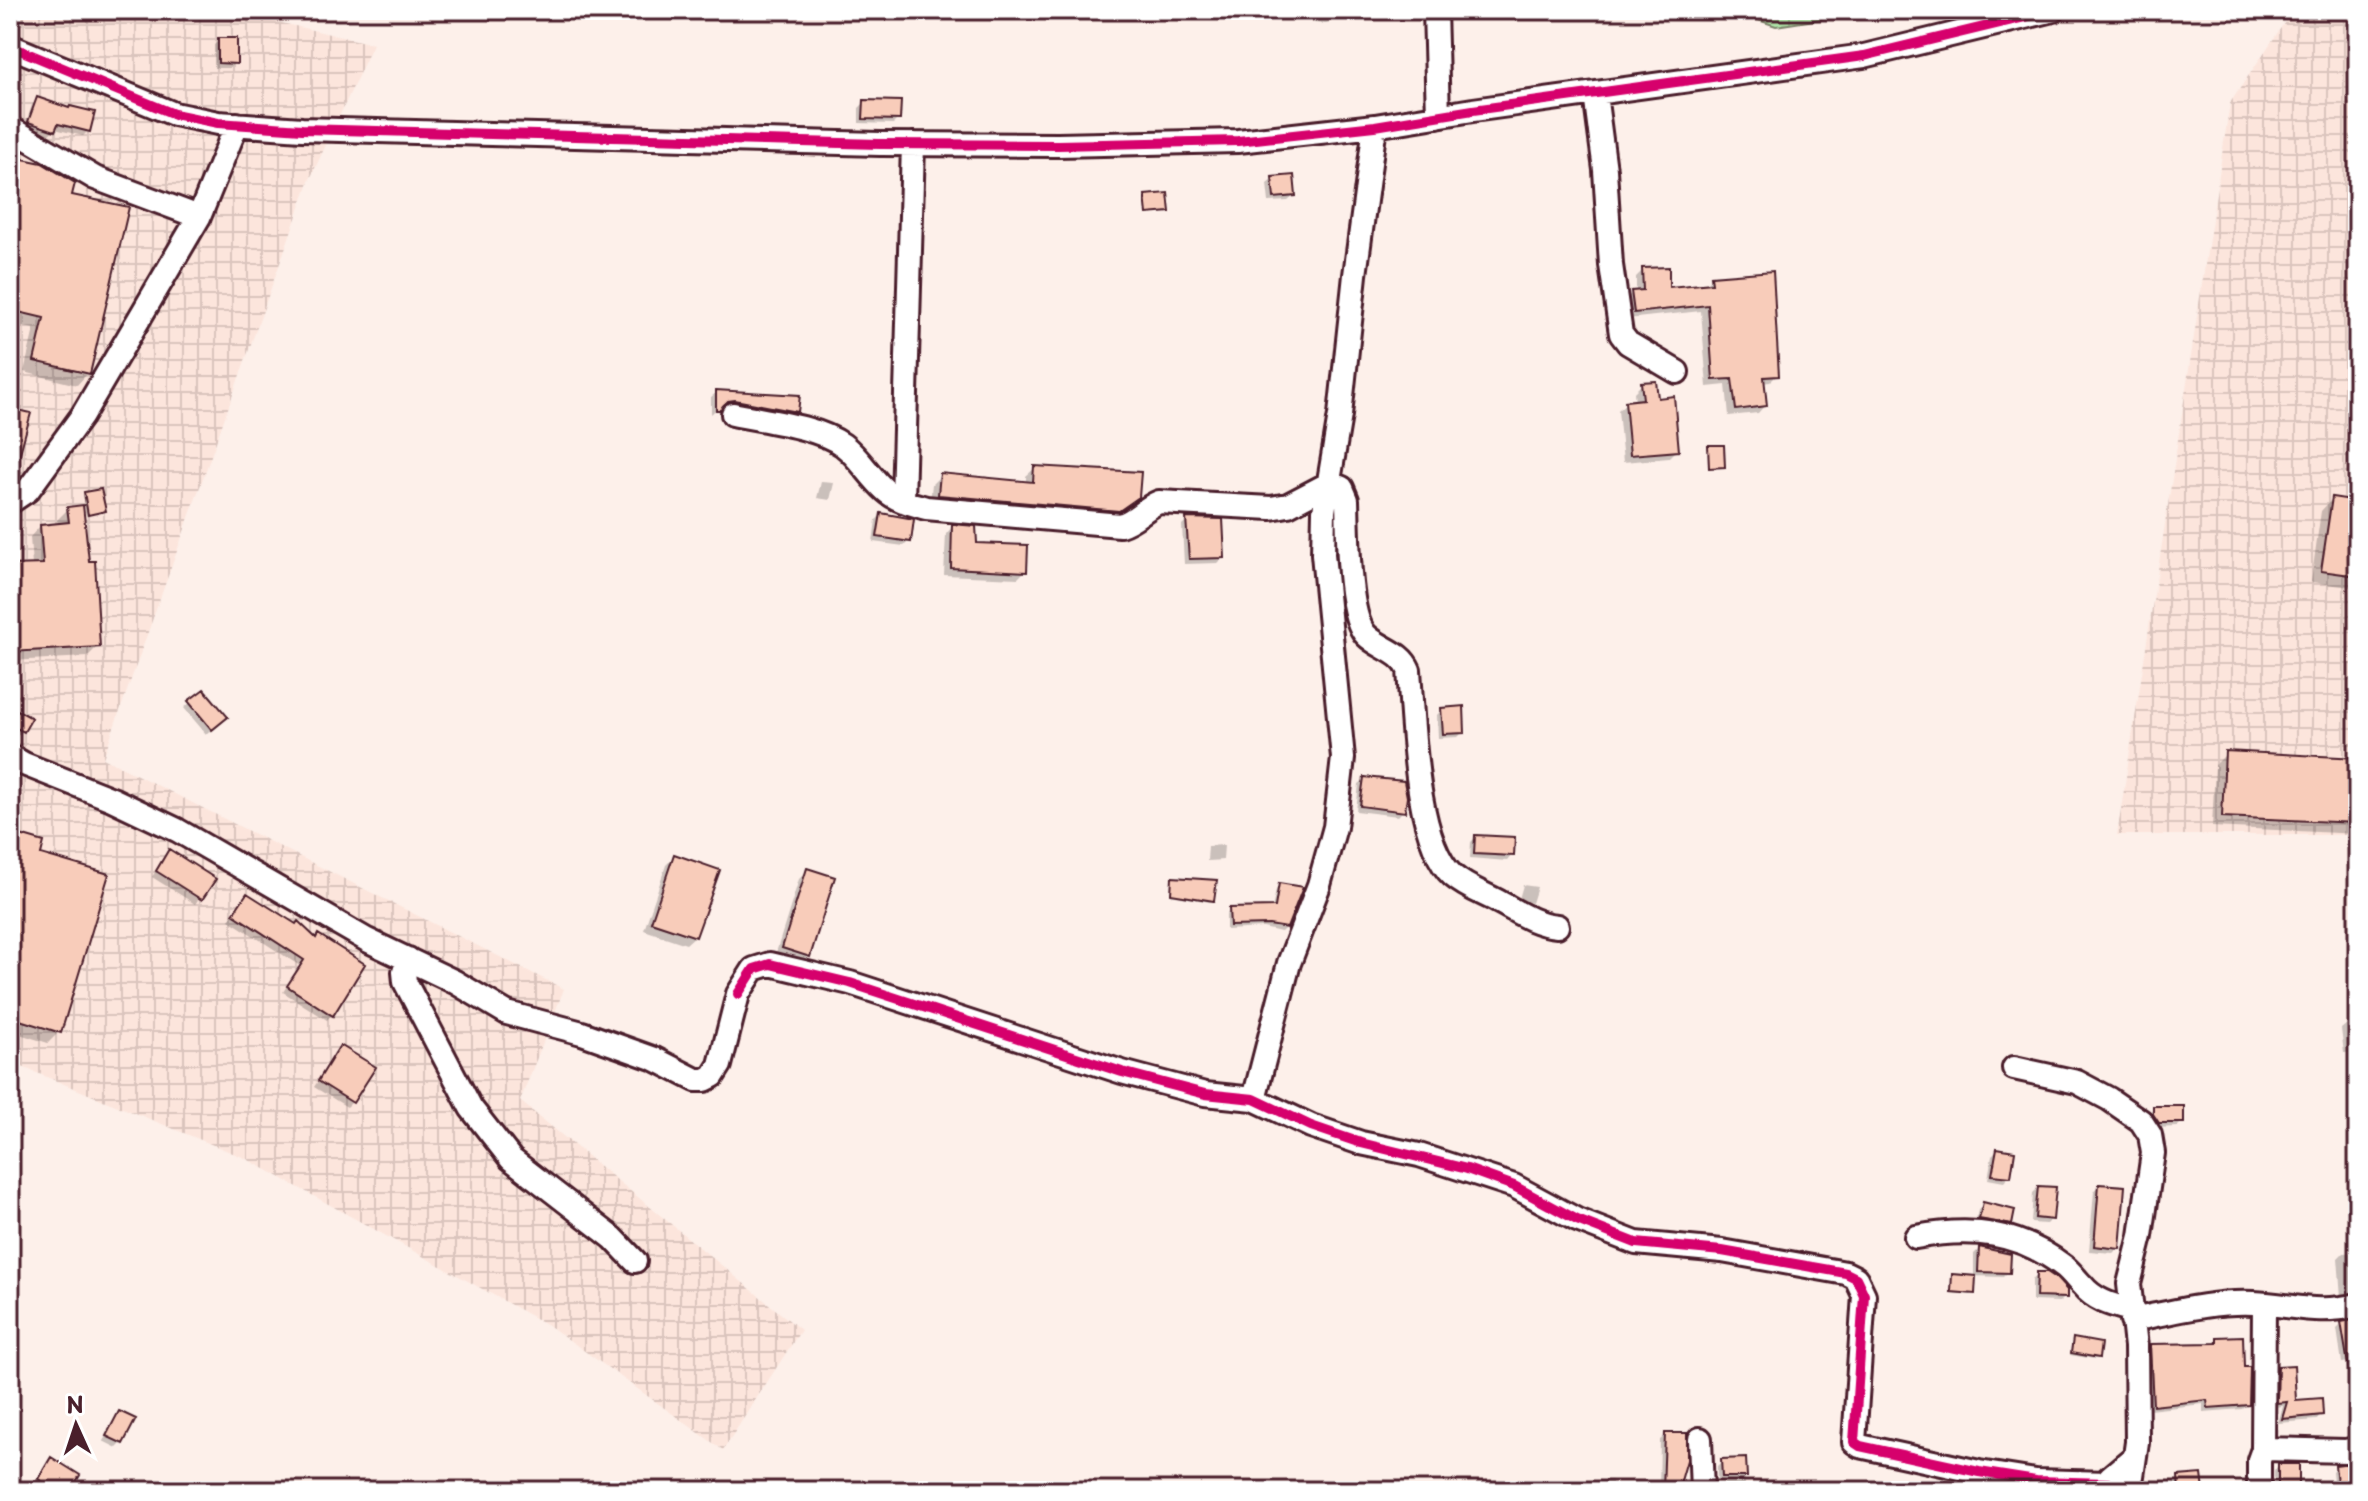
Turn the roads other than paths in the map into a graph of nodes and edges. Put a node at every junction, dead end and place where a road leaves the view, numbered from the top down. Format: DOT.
graph roads {
  1 [pos="1435,10"];
  2 [pos="2054,10"];
  3 [pos="10,46"];
  4 [pos="1595,94"];
  5 [pos="1438,116"];
  6 [pos="237,124"];
  7 [pos="1375,126"];
  8 [pos="10,128"];
  9 [pos="913,144"];
  10 [pos="199,217"];
  11 [pos="1677,372"];
  12 [pos="733,414"];
  13 [pos="1330,483"];
  14 [pos="903,501"];
  15 [pos="10,502"];
  16 [pos="10,756"];
  17 [pos="1557,926"];
  18 [pos="408,959"];
  19 [pos="2014,1068"];
  20 [pos="1254,1099"];
  21 [pos="1916,1237"];
  22 [pos="635,1261"];
  23 [pos="2264,1304"];
  24 [pos="2358,1305"];
  25 [pos="2132,1315"];
  26 [pos="1700,1439"];
  27 [pos="2358,1448"];
  28 [pos="2263,1449"];
  29 [pos="1979,1482"];
  30 [pos="2112,1488"];
  31 [pos="1702,1491"];
  32 [pos="2259,1491"];
  1 -- 5 [label="street"];
  2 -- 4 [label="street"];
  3 -- 6 [label="street"];
  4 -- 5 [label="street"];
  4 -- 11 [label="street"];
  5 -- 7 [label="street"];
  6 -- 9 [label="street"];
  6 -- 10 [label="street"];
  7 -- 9 [label="street"];
  7 -- 13 [label="street"];
  8 -- 10 [label="street"];
  9 -- 14 [label="street"];
  10 -- 15 [label="street"];
  12 -- 14 [label="street"];
  13 -- 14 [label="street"];
  13 -- 17 [label="street"];
  13 -- 20 [label="street"];
  16 -- 18 [label="street"];
  18 -- 20 [label="street"];
  18 -- 22 [label="street"];
  19 -- 25 [label="street"];
  20 -- 29 [label="street"];
  21 -- 25 [label="street"];
  23 -- 24 [label="street"];
  23 -- 25 [label="street"];
  23 -- 28 [label="street"];
  25 -- 30 [label="street"];
  26 -- 31 [label="street"];
  27 -- 28 [label="street"];
  28 -- 32 [label="street"];
  29 -- 30 [label="street"];
}
